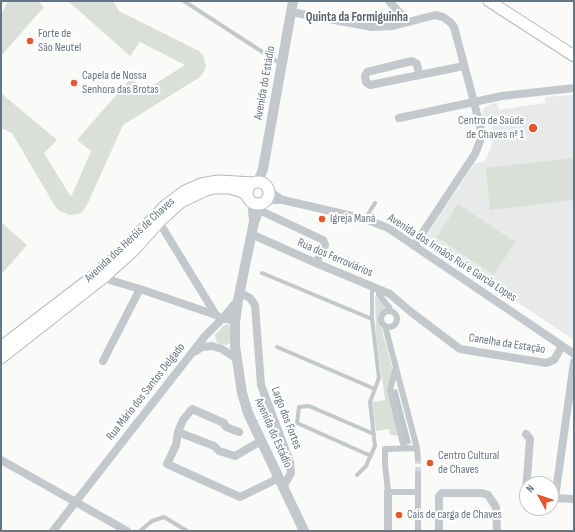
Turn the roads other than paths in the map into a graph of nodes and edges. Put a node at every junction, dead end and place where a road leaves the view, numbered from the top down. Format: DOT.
graph roads {
  1 [pos="184,1"];
  2 [pos="293,1"];
  3 [pos="390,1"];
  4 [pos="490,1"];
  5 [pos="291,12"];
  6 [pos="408,22"];
  7 [pos="574,56"];
  8 [pos="282,64"];
  9 [pos="464,66"];
  10 [pos="419,75"];
  11 [pos="574,88"];
  12 [pos="474,102"];
  13 [pos="399,118"];
  14 [pos="259,194"];
  15 [pos="375,203"];
  16 [pos="365,219"];
  17 [pos="159,222"];
  18 [pos="251,234"];
  19 [pos="414,246"];
  20 [pos="316,264"];
  21 [pos="262,273"];
  22 [pos="103,278"];
  23 [pos="375,288"];
  24 [pos="140,289"];
  25 [pos="239,296"];
  26 [pos="406,307"];
  27 [pos="390,311"];
  28 [pos="219,317"];
  29 [pos="372,319"];
  30 [pos="235,322"];
  31 [pos="385,326"];
  32 [pos="211,330"];
  33 [pos="212,346"];
  34 [pos="235,346"];
  35 [pos="562,346"];
  36 [pos="1,347"];
  37 [pos="277,347"];
  38 [pos="222,350"];
  39 [pos="193,352"];
  40 [pos="574,354"];
  41 [pos="1,358"];
  42 [pos="237,359"];
  43 [pos="103,361"];
  44 [pos="574,362"];
  45 [pos="396,367"];
  46 [pos="375,389"];
  47 [pos="178,432"];
  48 [pos="239,432"];
  49 [pos="374,434"];
  50 [pos="526,434"];
  51 [pos="261,441"];
  52 [pos="404,448"];
  53 [pos="417,448"];
  54 [pos="371,456"];
  55 [pos="418,458"];
  56 [pos="1,460"];
  57 [pos="418,474"];
  58 [pos="357,476"];
  59 [pos="527,476"];
  60 [pos="556,476"];
  61 [pos="281,482"];
  62 [pos="388,492"];
  63 [pos="418,492"];
  64 [pos="559,498"];
  65 [pos="574,499"];
  66 [pos="76,501"];
  67 [pos="53,531"];
  68 [pos="127,531"];
  69 [pos="140,531"];
  70 [pos="187,531"];
  71 [pos="304,531"];
  72 [pos="388,531"];
  73 [pos="418,531"];
  74 [pos="439,531"];
  75 [pos="497,531"];
  1 -- 8 [label="lane"];
  2 -- 5 [label="street, Avenida do Estádio"];
  3 -- 6 [label="street"];
  4 -- 7 [label="main road"];
  5 -- 6 [label="street"];
  5 -- 8 [label="street, Avenida do Estádio"];
  6 -- 9 [label="street"];
  8 -- 14 [label="street, Avenida do Estádio"];
  9 -- 10 [label="street"];
  9 -- 12 [label="street"];
  10 -- 10 [label="street"];
  11 -- 12 [label="street"];
  12 -- 13 [label="street"];
  12 -- 19 [label="street"];
  14 -- 16 [label="street, Avenida dos Irmãos Rui e Garcia Lopes"];
  14 -- 17 [label="main road, Avenida dos Heróis de Chaves"];
  14 -- 18 [label="street, Avenida do Estádio"];
  14 -- 20 [label="street"];
  14 -- 36 [label="main road, Avenida dos Heróis de Chaves"];
  15 -- 16 [label="lane"];
  16 -- 19 [label="street, Avenida dos Irmãos Rui e Garcia Lopes"];
  17 -- 22 [label="main road, Avenida dos Heróis de Chaves"];
  17 -- 28 [label="street"];
  18 -- 20 [label="street, Rua dos Ferroviários"];
  18 -- 25 [label="street, Avenida do Estádio"];
  19 -- 35 [label="street, Avenida dos Irmãos Rui e Garcia Lopes"];
  20 -- 23 [label="street, Rua dos Ferroviários"];
  21 -- 29 [label="lane"];
  22 -- 24 [label="street"];
  22 -- 41 [label="main road, Avenida dos Heróis de Chaves"];
  23 -- 26 [label="street, Rua dos Ferroviários"];
  23 -- 27 [label="street"];
  23 -- 29 [label="lane"];
  24 -- 28 [label="street"];
  24 -- 43 [label="street"];
  25 -- 28 [label="street, Rua Mário dos Santos Delgado"];
  25 -- 30 [label="street, Avenida do Estádio"];
  25 -- 61 [label="street, Largo dos Fortes"];
  26 -- 35 [label="street, Canelha da Estação"];
  27 -- 31 [label="street"];
  27 -- 31 [label="street"];
  28 -- 30 [label="street"];
  28 -- 32 [label="street, Rua Mário dos Santos Delgado"];
  29 -- 46 [label="lane"];
  30 -- 34 [label="street, Avenida do Estádio"];
  31 -- 45 [label="street"];
  32 -- 33 [label="street"];
  32 -- 39 [label="street, Rua Mário dos Santos Delgado"];
  33 -- 38 [label="street"];
  33 -- 39 [label="street"];
  34 -- 38 [label="street"];
  34 -- 42 [label="street, Avenida do Estádio"];
  35 -- 40 [label="street, Avenida dos Irmãos Rui e Garcia Lopes"];
  37 -- 46 [label="lane"];
  38 -- 42 [label="street"];
  39 -- 66 [label="street, Rua Mário dos Santos Delgado"];
  42 -- 51 [label="street, Avenida do Estádio"];
  44 -- 60 [label="street"];
  45 -- 52 [label="street"];
  45 -- 53 [label="street"];
  46 -- 49 [label="lane"];
  47 -- 48 [label="street"];
  47 -- 51 [label="street"];
  47 -- 61 [label="street"];
  49 -- 54 [label="lane"];
  49 -- 54 [label="lane"];
  50 -- 59 [label="street"];
  51 -- 61 [label="street, Avenida do Estádio"];
  52 -- 53 [label="street"];
  52 -- 62 [label="street"];
  53 -- 55 [label="street"];
  54 -- 58 [label="lane"];
  56 -- 66 [label="street"];
  57 -- 63 [label="street"];
  61 -- 71 [label="street, Avenida do Estádio"];
  62 -- 63 [label="street"];
  62 -- 72 [label="street"];
  63 -- 73 [label="street"];
  64 -- 65 [label="street"];
  66 -- 67 [label="street, Rua Mário dos Santos Delgado"];
  66 -- 68 [label="street"];
  69 -- 70 [label="lane"];
  74 -- 75 [label="street"];
}
